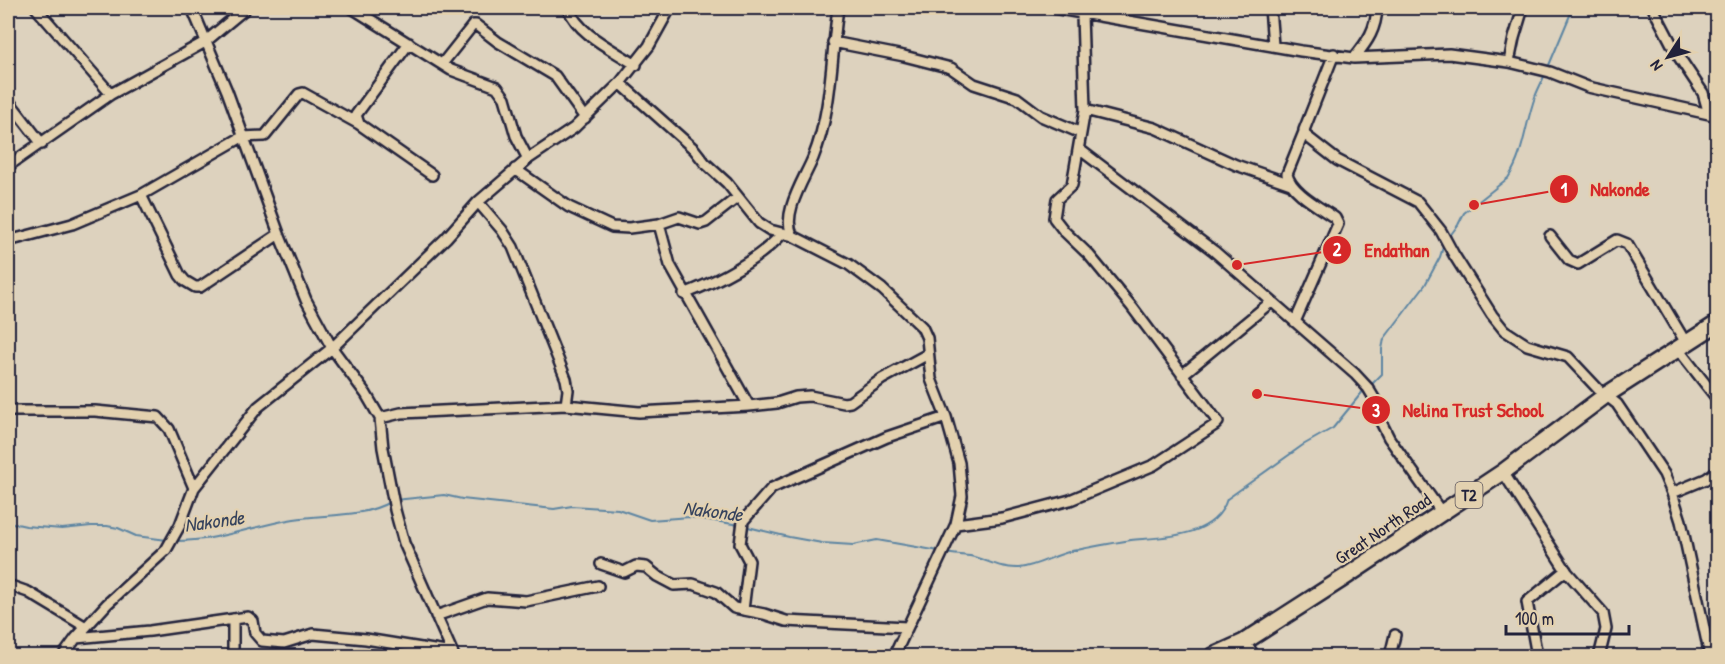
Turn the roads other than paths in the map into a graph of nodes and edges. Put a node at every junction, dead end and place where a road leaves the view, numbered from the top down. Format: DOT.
graph roads {
  1 [pos="36,8"];
  2 [pos="192,8"];
  3 [pos="246,8"];
  4 [pos="352,8"];
  5 [pos="568,8"];
  6 [pos="670,8"];
  7 [pos="838,8"];
  8 [pos="1053,8"];
  9 [pos="1270,8"];
  10 [pos="1377,8"];
  11 [pos="1523,8"];
  12 [pos="1654,10"];
  13 [pos="1087,12"];
  14 [pos="205,42"];
  15 [pos="833,42"];
  16 [pos="409,43"];
  17 [pos="1273,45"];
  18 [pos="1334,54"];
  19 [pos="1354,58"];
  20 [pos="1509,62"];
  21 [pos="442,64"];
  22 [pos="636,65"];
  23 [pos="620,83"];
  24 [pos="111,94"];
  25 [pos="8,100"];
  26 [pos="1085,110"];
  27 [pos="1713,115"];
  28 [pos="585,118"];
  29 [pos="359,124"];
  30 [pos="1081,132"];
  31 [pos="1304,132"];
  32 [pos="242,137"];
  33 [pos="42,144"];
  34 [pos="1079,149"];
  35 [pos="528,159"];
  36 [pos="8,166"];
  37 [pos="516,169"];
  38 [pos="432,175"];
  39 [pos="1291,184"];
  40 [pos="141,195"];
  41 [pos="738,197"];
  42 [pos="478,202"];
  43 [pos="659,224"];
  44 [pos="279,234"];
  45 [pos="788,234"];
  46 [pos="1550,236"];
  47 [pos="8,241"];
  48 [pos="684,294"];
  49 [pos="1271,302"];
  50 [pos="1294,322"];
  51 [pos="1718,323"];
  52 [pos="1682,346"];
  53 [pos="332,348"];
  54 [pos="928,354"];
  55 [pos="1182,375"];
  56 [pos="1606,396"];
  57 [pos="1718,400"];
  58 [pos="567,405"];
  59 [pos="749,406"];
  60 [pos="8,411"];
  61 [pos="946,417"];
  62 [pos="380,418"];
  63 [pos="1718,470"];
  64 [pos="1503,472"];
  65 [pos="194,488"];
  66 [pos="1672,493"];
  67 [pos="1442,513"];
  68 [pos="956,524"];
  69 [pos="601,564"];
  70 [pos="1566,570"];
  71 [pos="8,585"];
  72 [pos="598,586"];
  73 [pos="743,610"];
  74 [pos="436,616"];
  75 [pos="232,619"];
  76 [pos="86,627"];
  77 [pos="907,627"];
  78 [pos="1395,635"];
  79 [pos="76,638"];
  80 [pos="1244,642"];
  81 [pos="453,655"];
  82 [pos="63,657"];
  83 [pos="233,657"];
  84 [pos="894,657"];
  85 [pos="1213,657"];
  86 [pos="1255,657"];
  87 [pos="1390,657"];
  88 [pos="1538,657"];
  89 [pos="1598,657"];
  90 [pos="1710,657"];
  1 -- 24 [label="street"];
  2 -- 14 [label="street"];
  3 -- 14 [label="street"];
  4 -- 16 [label="street"];
  5 -- 22 [label="street"];
  6 -- 22 [label="street"];
  7 -- 15 [label="street"];
  8 -- 13 [label="street"];
  9 -- 17 [label="street"];
  10 -- 19 [label="street"];
  11 -- 20 [label="street"];
  12 -- 27 [label="street"];
  13 -- 17 [label="street"];
  13 -- 26 [label="street"];
  14 -- 24 [label="street"];
  14 -- 32 [label="street"];
  15 -- 30 [label="street"];
  15 -- 45 [label="street"];
  16 -- 21 [label="street"];
  16 -- 29 [label="street"];
  17 -- 18 [label="street"];
  18 -- 19 [label="street"];
  18 -- 31 [label="street"];
  19 -- 20 [label="street"];
  20 -- 27 [label="street"];
  21 -- 28 [label="street"];
  21 -- 35 [label="street"];
  22 -- 23 [label="street"];
  23 -- 28 [label="street"];
  23 -- 41 [label="street"];
  24 -- 33 [label="street"];
  25 -- 33 [label="street"];
  26 -- 30 [label="street"];
  26 -- 39 [label="street"];
  28 -- 35 [label="street"];
  29 -- 32 [label="street"];
  29 -- 38 [label="street"];
  30 -- 34 [label="street"];
  31 -- 39 [label="street"];
  31 -- 56 [label="street"];
  32 -- 40 [label="street"];
  32 -- 44 [label="street"];
  33 -- 36 [label="street"];
  34 -- 49 [label="street"];
  34 -- 55 [label="street"];
  35 -- 37 [label="street"];
  37 -- 42 [label="street"];
  37 -- 43 [label="street"];
  39 -- 50 [label="street"];
  40 -- 44 [label="street"];
  40 -- 47 [label="street"];
  41 -- 43 [label="street"];
  41 -- 45 [label="street"];
  42 -- 53 [label="street"];
  42 -- 58 [label="street"];
  43 -- 48 [label="street"];
  44 -- 53 [label="street"];
  45 -- 48 [label="street"];
  45 -- 54 [label="street"];
  46 -- 52 [label="street"];
  48 -- 59 [label="street"];
  49 -- 50 [label="street"];
  49 -- 55 [label="street"];
  50 -- 67 [label="street"];
  51 -- 52 [label="highway, Great North Road / T2"];
  52 -- 56 [label="highway, Great North Road / T2"];
  52 -- 57 [label="street"];
  53 -- 62 [label="street"];
  53 -- 65 [label="street"];
  54 -- 59 [label="street"];
  54 -- 61 [label="street"];
  55 -- 68 [label="street"];
  56 -- 64 [label="highway, Great North Road / T2"];
  56 -- 66 [label="street"];
  58 -- 59 [label="street"];
  58 -- 62 [label="street"];
  60 -- 65 [label="street"];
  61 -- 68 [label="street"];
  61 -- 73 [label="street"];
  62 -- 74 [label="street"];
  63 -- 66 [label="street"];
  64 -- 67 [label="highway, Great North Road / T2"];
  64 -- 70 [label="street"];
  65 -- 76 [label="street"];
  66 -- 90 [label="street"];
  67 -- 80 [label="highway, Great North Road / T2"];
  68 -- 77 [label="street"];
  69 -- 73 [label="street"];
  70 -- 88 [label="street"];
  70 -- 89 [label="street"];
  71 -- 76 [label="street"];
  72 -- 74 [label="street"];
  73 -- 77 [label="street"];
  74 -- 81 [label="street"];
  75 -- 79 [label="street"];
  75 -- 81 [label="street"];
  75 -- 83 [label="street"];
  76 -- 79 [label="street"];
  77 -- 84 [label="street"];
  78 -- 87 [label="street"];
  79 -- 82 [label="street"];
  80 -- 85 [label="highway, Great North Road / T2"];
  80 -- 86 [label="street"];
}
